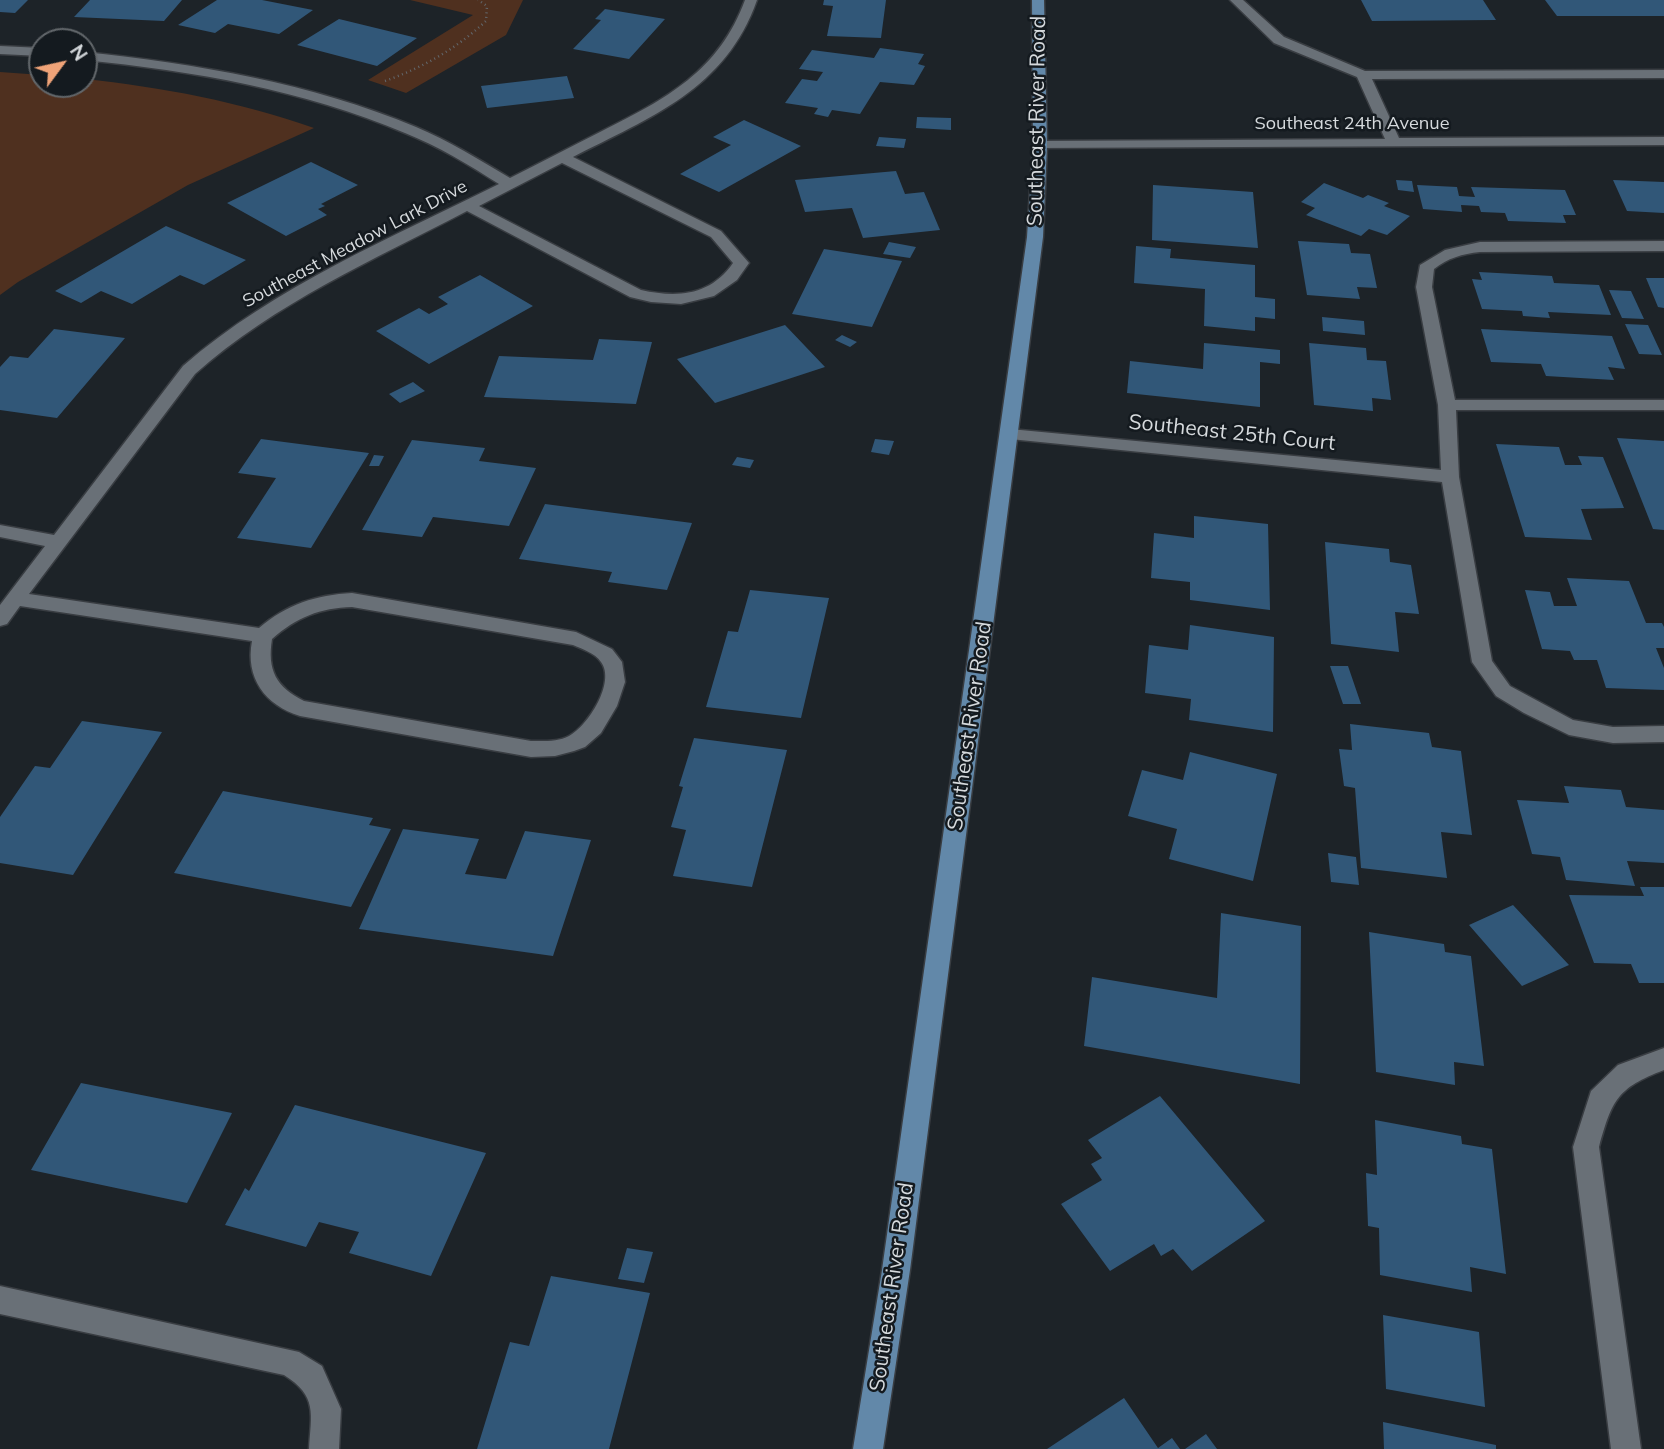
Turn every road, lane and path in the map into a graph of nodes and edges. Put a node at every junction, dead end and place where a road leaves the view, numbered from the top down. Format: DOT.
graph roads {
  1 [pos="478,0"];
  2 [pos="751,0"];
  3 [pos="1038,0"];
  4 [pos="1236,0"];
  5 [pos="0,50"];
  6 [pos="28,51"];
  7 [pos="98,58"];
  8 [pos="1664,74"];
  9 [pos="1363,75"];
  10 [pos="325,101"];
  11 [pos="1664,141"];
  12 [pos="1394,143"];
  13 [pos="1040,145"];
  14 [pos="562,157"];
  15 [pos="510,184"];
  16 [pos="468,206"];
  17 [pos="1664,246"];
  18 [pos="1447,405"];
  19 [pos="1664,405"];
  20 [pos="1010,435"];
  21 [pos="1450,477"];
  22 [pos="0,531"];
  23 [pos="59,542"];
  24 [pos="15,599"];
  25 [pos="0,619"];
  26 [pos="263,636"];
  27 [pos="1664,734"];
  28 [pos="1664,1059"];
  29 [pos="0,1300"];
  30 [pos="324,1449"];
  31 [pos="868,1449"];
  32 [pos="1626,1449"];
  1 -- 10 [label="path"];
  2 -- 14 [label="street, Southeast Meadow Lark Drive"];
  3 -- 13 [label="main road, Southeast River Road"];
  4 -- 9 [label="street"];
  5 -- 6 [label="street"];
  7 -- 10 [label="street"];
  8 -- 9 [label="street"];
  9 -- 12 [label="street"];
  10 -- 15 [label="street"];
  11 -- 12 [label="street, Southeast 24th Avenue"];
  12 -- 13 [label="street, Southeast 24th Avenue"];
  13 -- 20 [label="main road, Southeast River Road"];
  14 -- 15 [label="street, Southeast Meadow Lark Drive"];
  14 -- 16 [label="street"];
  15 -- 16 [label="street, Southeast Meadow Lark Drive"];
  16 -- 23 [label="street, Southeast Meadow Lark Drive"];
  17 -- 18 [label="street"];
  18 -- 19 [label="street"];
  18 -- 21 [label="street"];
  20 -- 21 [label="street, Southeast 25th Court"];
  20 -- 31 [label="main road, Southeast River Road"];
  21 -- 27 [label="street"];
  22 -- 23 [label="street"];
  23 -- 24 [label="street, Southeast Meadow Lark Drive"];
  24 -- 25 [label="street, Southeast Meadow Lark Drive"];
  24 -- 26 [label="street"];
  26 -- 26 [label="street"];
  28 -- 32 [label="street"];
  29 -- 30 [label="street"];
}
